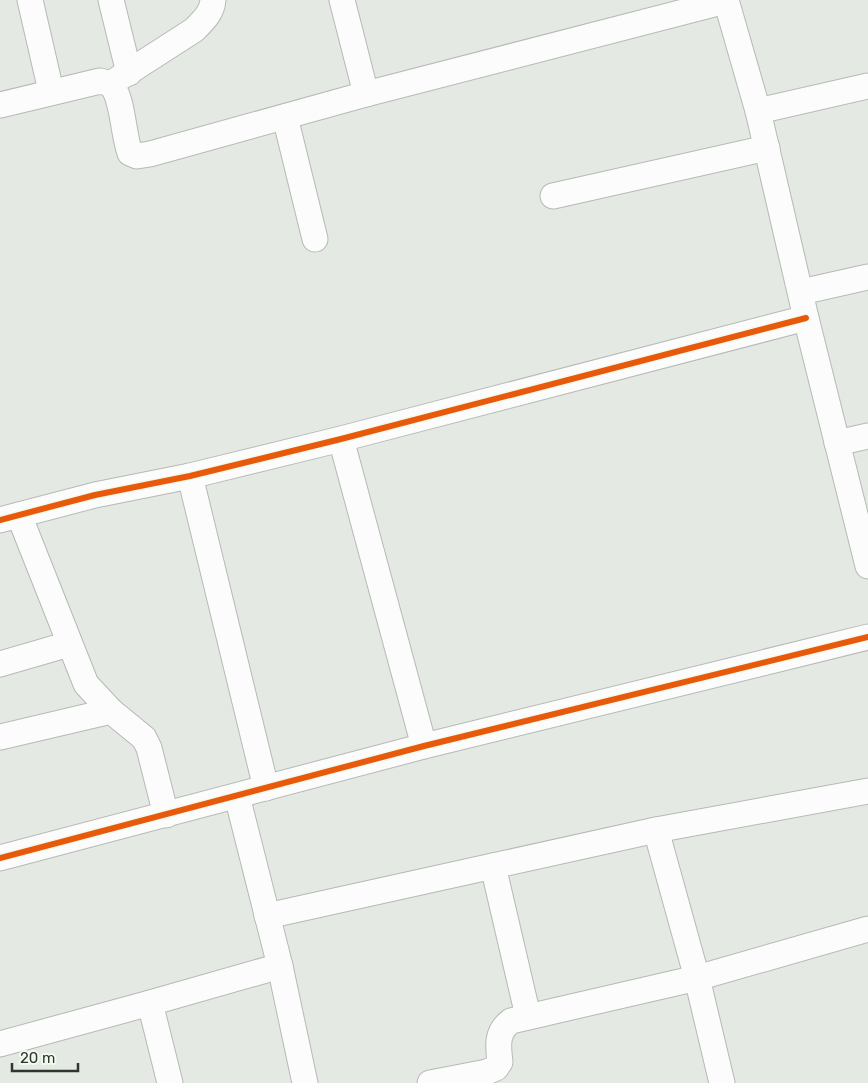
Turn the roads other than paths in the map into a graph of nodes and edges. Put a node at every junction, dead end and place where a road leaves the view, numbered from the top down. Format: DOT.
graph roads {
  1 [pos="30,0"];
  2 [pos="111,0"];
  3 [pos="213,0"];
  4 [pos="342,0"];
  5 [pos="726,0"];
  6 [pos="119,78"];
  7 [pos="868,86"];
  8 [pos="51,91"];
  9 [pos="366,94"];
  10 [pos="0,105"];
  11 [pos="758,111"];
  12 [pos="285,117"];
  13 [pos="767,148"];
  14 [pos="552,196"];
  15 [pos="315,238"];
  16 [pos="868,277"];
  17 [pos="800,292"];
  18 [pos="806,318"];
  19 [pos="868,436"];
  20 [pos="341,439"];
  21 [pos="837,443"];
  22 [pos="190,476"];
  23 [pos="10,517"];
  24 [pos="868,566"];
  25 [pos="868,637"];
  26 [pos="69,644"];
  27 [pos="0,664"];
  28 [pos="111,711"];
  29 [pos="0,737"];
  30 [pos="424,746"];
  31 [pos="266,788"];
  32 [pos="868,791"];
  33 [pos="237,796"];
  34 [pos="166,815"];
  35 [pos="656,830"];
  36 [pos="0,858"];
  37 [pos="493,866"];
  38 [pos="267,916"];
  39 [pos="868,929"];
  40 [pos="280,966"];
  41 [pos="697,978"];
  42 [pos="150,1003"];
  43 [pos="528,1016"];
  44 [pos="0,1044"];
  45 [pos="170,1083"];
  46 [pos="305,1083"];
  47 [pos="430,1083"];
  48 [pos="722,1083"];
  1 -- 8 [label="street"];
  2 -- 6 [label="street"];
  3 -- 6 [label="street"];
  4 -- 9 [label="street"];
  5 -- 9 [label="street"];
  5 -- 11 [label="street"];
  6 -- 8 [label="street"];
  6 -- 12 [label="street"];
  7 -- 11 [label="street"];
  8 -- 10 [label="street"];
  9 -- 12 [label="street"];
  11 -- 13 [label="street"];
  12 -- 15 [label="street"];
  13 -- 14 [label="street"];
  13 -- 17 [label="street"];
  16 -- 17 [label="street"];
  17 -- 18 [label="street"];
  18 -- 20 [label="street"];
  18 -- 21 [label="street"];
  19 -- 21 [label="street"];
  20 -- 22 [label="street"];
  20 -- 30 [label="street"];
  21 -- 24 [label="street"];
  22 -- 23 [label="street"];
  22 -- 31 [label="street"];
  23 -- 26 [label="street"];
  25 -- 30 [label="street"];
  26 -- 27 [label="street"];
  26 -- 28 [label="street"];
  28 -- 29 [label="street"];
  28 -- 34 [label="street"];
  30 -- 31 [label="street"];
  31 -- 33 [label="street"];
  32 -- 35 [label="street"];
  33 -- 34 [label="street"];
  33 -- 38 [label="street"];
  34 -- 36 [label="street"];
  35 -- 37 [label="street"];
  35 -- 41 [label="street"];
  37 -- 38 [label="street"];
  37 -- 43 [label="street"];
  38 -- 40 [label="street"];
  39 -- 41 [label="street"];
  40 -- 42 [label="street"];
  40 -- 46 [label="street"];
  41 -- 43 [label="street"];
  41 -- 48 [label="street"];
  42 -- 44 [label="street"];
  42 -- 45 [label="street"];
  43 -- 47 [label="street"];
}
